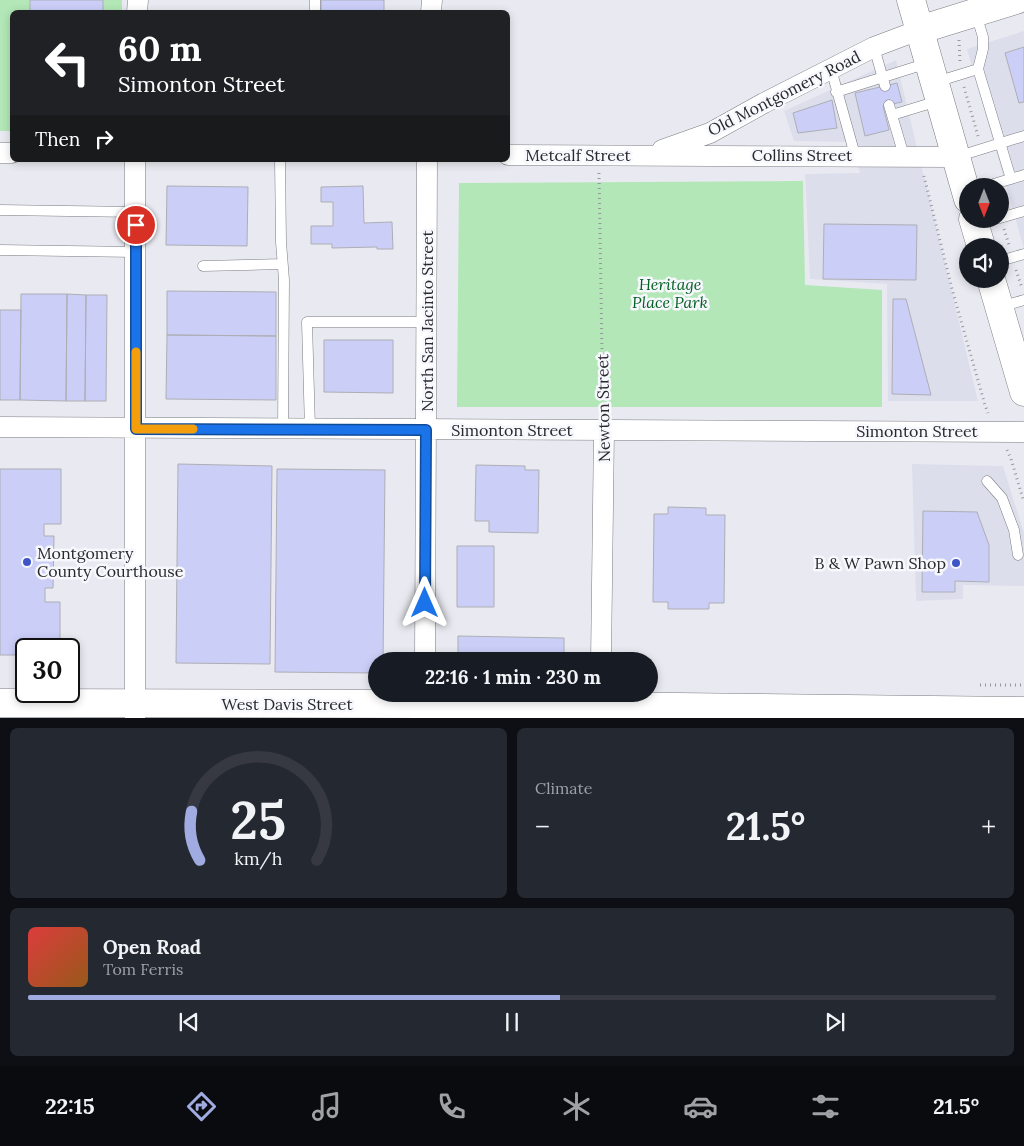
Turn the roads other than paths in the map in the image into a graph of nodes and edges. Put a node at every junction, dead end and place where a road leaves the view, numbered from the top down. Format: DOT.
graph roads {
  1 [pos="910,0"];
  2 [pos="1016,0"];
  3 [pos="976,12"];
  4 [pos="919,30"];
  5 [pos="874,47"];
  6 [pos="831,69"];
  7 [pos="978,69"];
  8 [pos="884,81"];
  9 [pos="933,82"];
  10 [pos="836,92"];
  11 [pos="889,105"];
  12 [pos="892,115"];
  13 [pos="1024,136"];
  14 [pos="1000,143"];
  15 [pos="648,154"];
  16 [pos="510,155"];
  17 [pos="855,155"];
  18 [pos="912,156"];
  19 [pos="955,157"];
  20 [pos="136,162"];
  21 [pos="280,162"];
  22 [pos="427,162"];
  23 [pos="1024,175"];
  24 [pos="965,178"];
  25 [pos="1011,179"];
  26 [pos="0,210"];
  27 [pos="1024,211"];
  28 [pos="136,212"];
  29 [pos="1009,216"];
  30 [pos="0,250"];
  31 [pos="136,252"];
  32 [pos="1024,254"];
  33 [pos="1009,258"];
  34 [pos="282,264"];
  35 [pos="203,266"];
  36 [pos="999,288"];
  37 [pos="1012,304"];
  38 [pos="426,322"];
  39 [pos="1022,379"];
  40 [pos="0,427"];
  41 [pos="136,429"];
  42 [pos="283,430"];
  43 [pos="310,430"];
  44 [pos="426,430"];
  45 [pos="604,430"];
  46 [pos="1024,432"];
  47 [pos="988,481"];
  48 [pos="1019,529"];
  49 [pos="1018,555"];
  50 [pos="425,652"];
  51 [pos="602,652"];
  52 [pos="0,703"];
  53 [pos="424,706"];
  54 [pos="601,706"];
  55 [pos="135,711"];
  56 [pos="1024,711"];
  57 [pos="756,713"];
  58 [pos="784,713"];
  59 [pos="898,714"];
  1 -- 4 [label="main road"];
  2 -- 3 [label="main road"];
  3 -- 4 [label="main road"];
  3 -- 7 [label="lane"];
  4 -- 5 [label="street, Old Montgomery Road"];
  4 -- 9 [label="main road"];
  5 -- 6 [label="street, Old Montgomery Road"];
  5 -- 8 [label="lane"];
  6 -- 10 [label="lane"];
  6 -- 15 [label="street, Old Montgomery Road"];
  7 -- 9 [label="lane"];
  7 -- 14 [label="lane"];
  8 -- 9 [label="lane"];
  8 -- 10 [label="lane"];
  9 -- 12 [label="lane"];
  9 -- 19 [label="main road"];
  10 -- 17 [label="lane"];
  11 -- 12 [label="lane"];
  12 -- 18 [label="lane"];
  13 -- 14 [label="lane"];
  14 -- 19 [label="lane"];
  14 -- 25 [label="lane"];
  15 -- 16 [label="street, Metcalf Street"];
  15 -- 17 [label="street, Collins Street"];
  17 -- 18 [label="street, Collins Street"];
  18 -- 19 [label="street, Collins Street"];
  19 -- 24 [label="main road"];
  20 -- 28 [label="street"];
  21 -- 34 [label="lane"];
  22 -- 38 [label="street, North San Jacinto Street"];
  23 -- 25 [label="lane"];
  26 -- 28 [label="lane"];
  27 -- 29 [label="lane"];
  28 -- 31 [label="street"];
  30 -- 31 [label="lane"];
  31 -- 41 [label="street"];
  32 -- 33 [label="lane"];
  34 -- 35 [label="lane"];
  34 -- 42 [label="lane"];
  36 -- 37 [label="main road"];
  37 -- 39 [label="main road"];
  38 -- 43 [label="lane"];
  38 -- 44 [label="street, North San Jacinto Street"];
  40 -- 41 [label="street, Simonton Street"];
  41 -- 42 [label="street, Simonton Street"];
  41 -- 55 [label="street"];
  42 -- 43 [label="street, Simonton Street"];
  43 -- 44 [label="street, Simonton Street"];
  44 -- 45 [label="street, Simonton Street"];
  44 -- 50 [label="street, North San Jacinto Street"];
  45 -- 46 [label="street, Simonton Street"];
  45 -- 51 [label="street, Newton Street"];
  47 -- 48 [label="lane"];
  48 -- 49 [label="lane"];
  52 -- 55 [label="main road, West Davis Street"];
  53 -- 54 [label="main road, West Davis Street"];
  53 -- 55 [label="main road, West Davis Street"];
  54 -- 57 [label="main road, West Davis Street"];
  56 -- 59 [label="main road, West Davis Street"];
  57 -- 58 [label="main road, West Davis Street"];
  58 -- 59 [label="main road, West Davis Street"];
}
